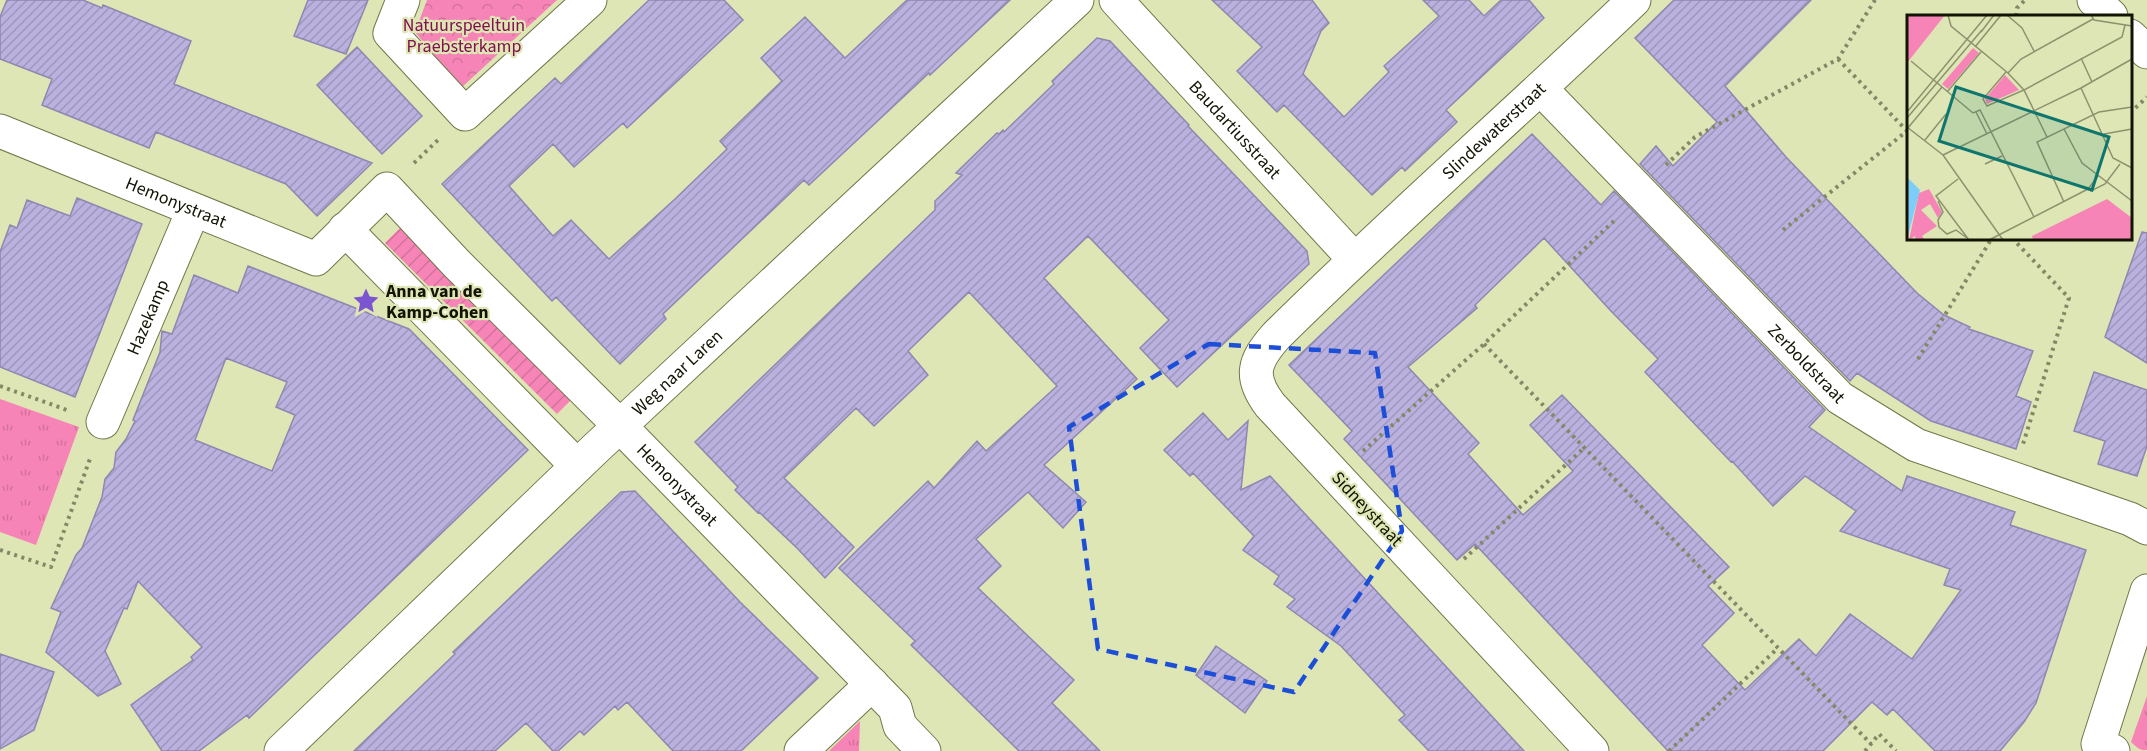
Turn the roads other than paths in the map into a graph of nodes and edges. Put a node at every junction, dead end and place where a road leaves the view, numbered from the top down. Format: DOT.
graph roads {
  1 [pos="403,0"];
  2 [pos="591,0"];
  3 [pos="1077,0"];
  4 [pos="1116,0"];
  5 [pos="1634,0"];
  6 [pos="2094,0"];
  7 [pos="2110,15"];
  8 [pos="2132,38"];
  9 [pos="2147,52"];
  10 [pos="1541,89"];
  11 [pos="0,131"];
  12 [pos="193,211"];
  13 [pos="345,229"];
  14 [pos="1354,259"];
  15 [pos="103,422"];
  16 [pos="620,426"];
  17 [pos="577,466"];
  18 [pos="2147,528"];
  19 [pos="2147,591"];
  20 [pos="872,684"];
  21 [pos="2101,749"];
  22 [pos="281,751"];
  23 [pos="801,751"];
  24 [pos="924,751"];
  25 [pos="1592,751"];
  1 -- 2 [label="street"];
  3 -- 16 [label="street, Weg naar Laren"];
  4 -- 14 [label="street, Baudartiusstraat"];
  5 -- 10 [label="street, Slindewaterstraat"];
  6 -- 7 [label="street"];
  8 -- 9 [label="street"];
  10 -- 14 [label="street, Slindewaterstraat"];
  10 -- 18 [label="street, Zerboldstraat"];
  11 -- 12 [label="street, Hemonystraat"];
  12 -- 13 [label="street, Hemonystraat"];
  12 -- 15 [label="street, Hazekamp"];
  13 -- 16 [label="street, Hemonystraat"];
  13 -- 17 [label="street"];
  14 -- 25 [label="street, Sidneystraat"];
  16 -- 17 [label="street, Weg naar Laren"];
  16 -- 20 [label="street, Hemonystraat"];
  17 -- 22 [label="street, Weg naar Laren"];
  19 -- 21 [label="street"];
  20 -- 23 [label="street"];
  20 -- 24 [label="street, Hemonystraat"];
}
